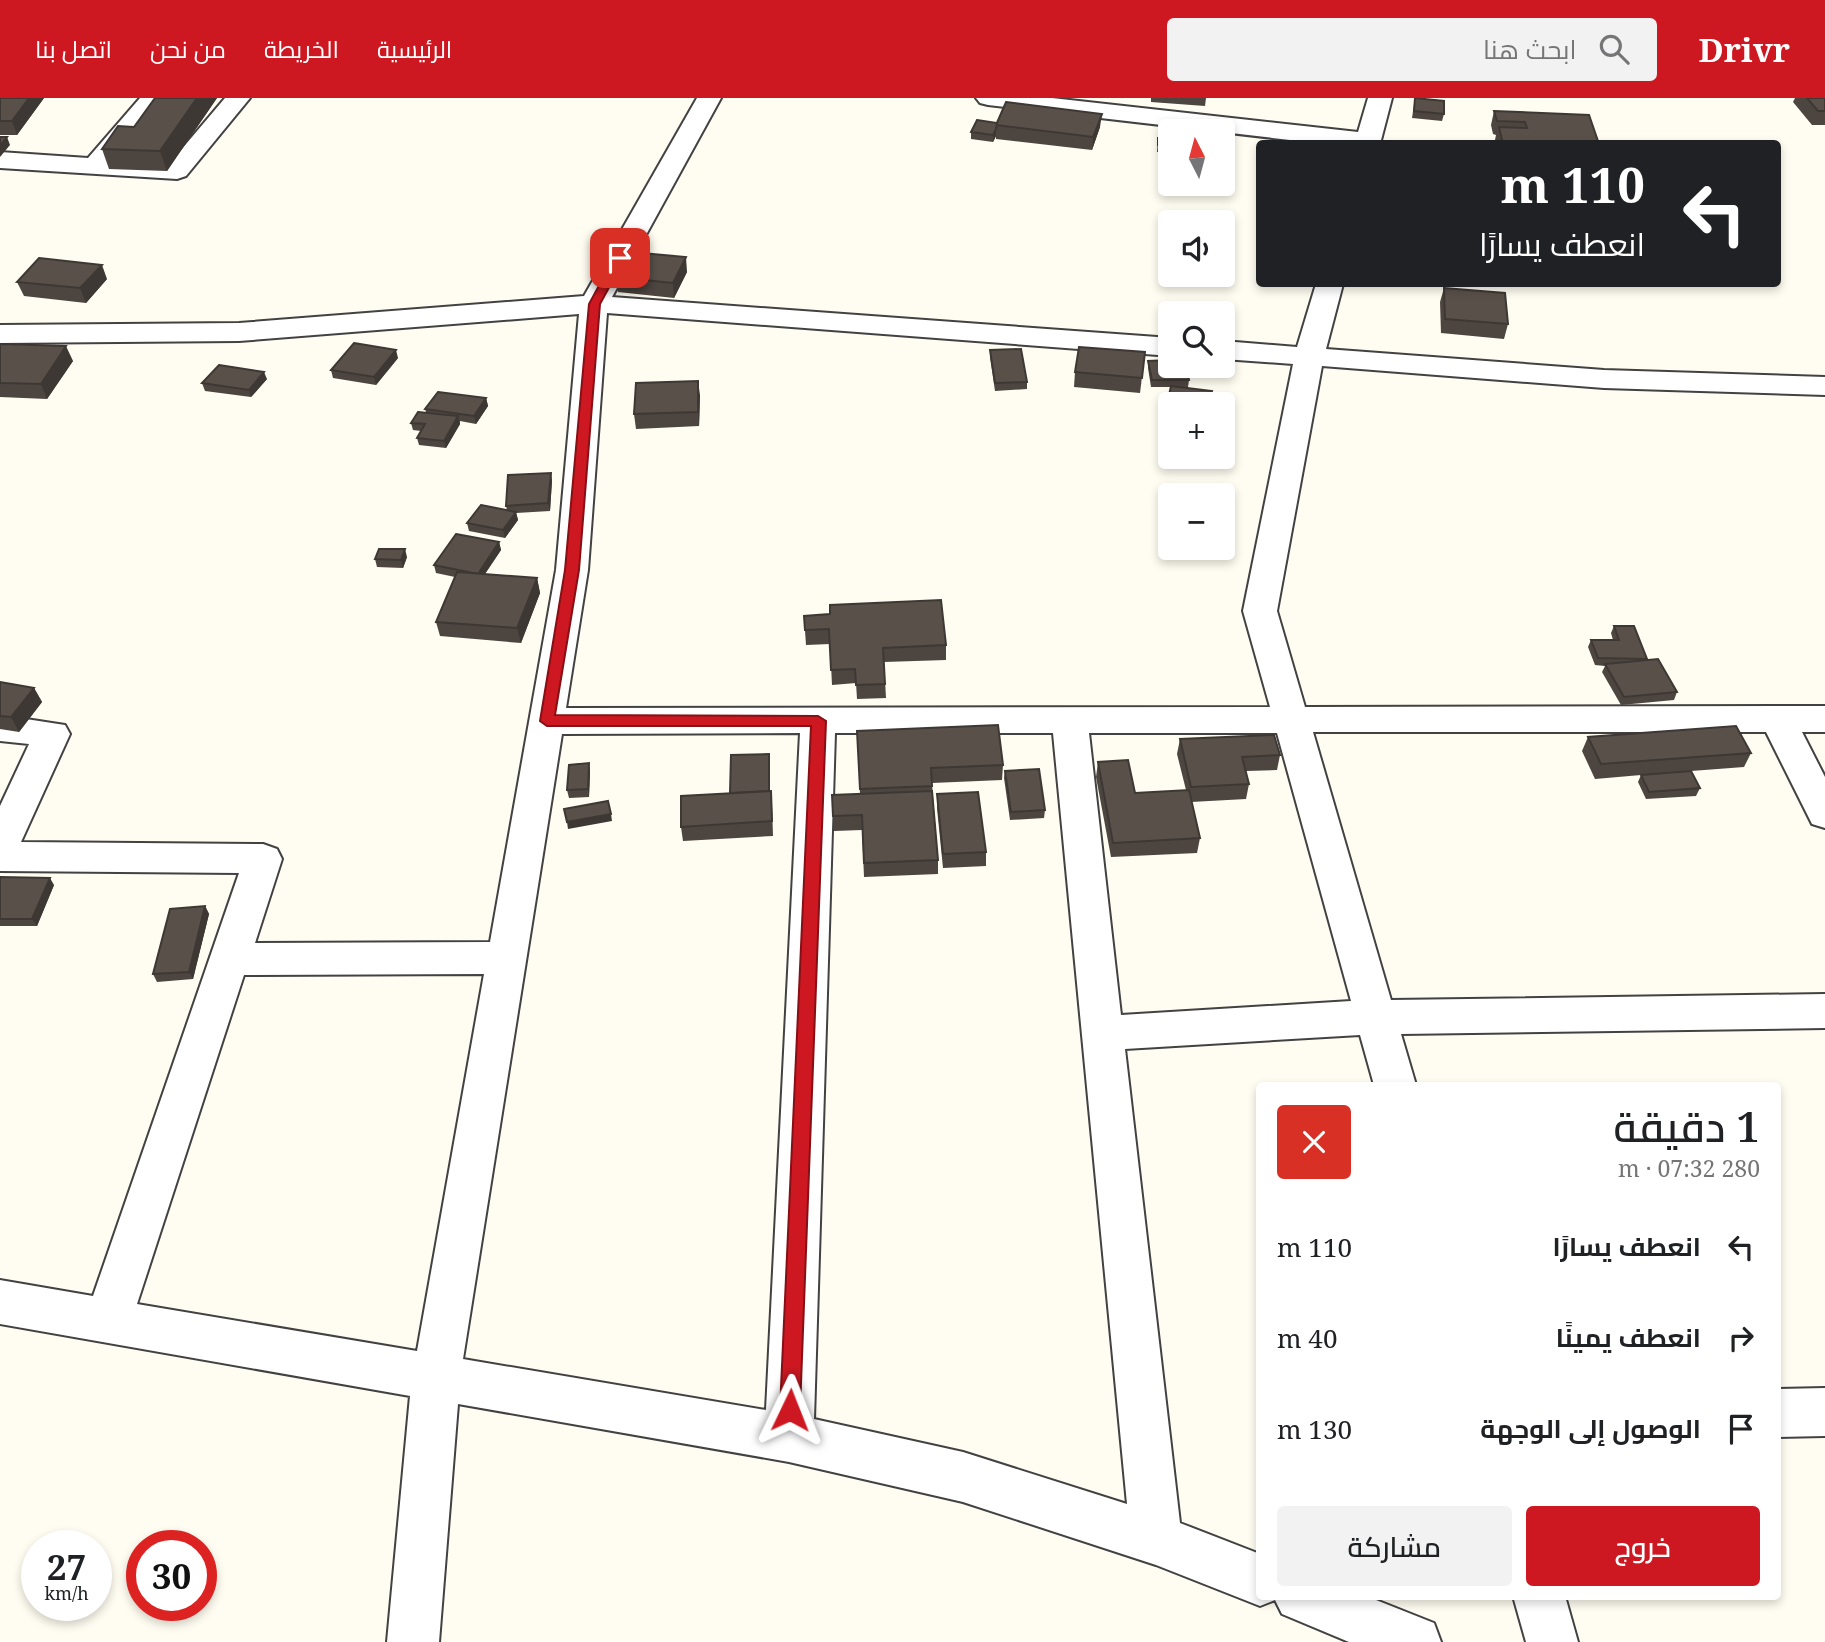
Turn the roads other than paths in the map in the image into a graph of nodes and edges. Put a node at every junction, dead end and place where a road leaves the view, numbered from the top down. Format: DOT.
graph roads {
  1 [pos="153,98"];
  2 [pos="238,98"];
  3 [pos="709,98"];
  4 [pos="988,98"];
  5 [pos="1380,98"];
  6 [pos="1351,140"];
  7 [pos="1369,140"];
  8 [pos="0,160"];
  9 [pos="93,167"];
  10 [pos="0,180"];
  11 [pos="1328,287"];
  12 [pos="594,304"];
  13 [pos="0,334"];
  14 [pos="1158,346"];
  15 [pos="1235,352"];
  16 [pos="1309,357"];
  17 [pos="1825,386"];
  18 [pos="1778,719"];
  19 [pos="1825,719"];
  20 [pos="1292,720"];
  21 [pos="547,721"];
  22 [pos="818,721"];
  23 [pos="1070,721"];
  24 [pos="0,728"];
  25 [pos="1825,814"];
  26 [pos="0,846"];
  27 [pos="0,856"];
  28 [pos="507,958"];
  29 [pos="229,959"];
  30 [pos="1825,1011"];
  31 [pos="1375,1017"];
  32 [pos="1102,1033"];
  33 [pos="1394,1082"];
  34 [pos="0,1302"];
  35 [pos="108,1321"];
  36 [pos="436,1379"];
  37 [pos="1825,1412"];
  38 [pos="1781,1413"];
  39 [pos="789,1438"];
  40 [pos="1156,1539"];
  41 [pos="1256,1578"];
  42 [pos="1310,1600"];
  43 [pos="1540,1600"];
  44 [pos="413,1642"];
  45 [pos="1415,1642"];
  46 [pos="1552,1642"];
  1 -- 9 [label="street"];
  2 -- 9 [label="street"];
  3 -- 12 [label="street"];
  4 -- 6 [label="street"];
  5 -- 7 [label="street"];
  8 -- 9 [label="street"];
  9 -- 10 [label="street"];
  11 -- 16 [label="street"];
  12 -- 13 [label="street"];
  12 -- 14 [label="street"];
  12 -- 21 [label="street"];
  15 -- 16 [label="street"];
  16 -- 17 [label="street"];
  16 -- 20 [label="street"];
  18 -- 19 [label="street"];
  18 -- 20 [label="street"];
  18 -- 25 [label="street"];
  20 -- 23 [label="street"];
  20 -- 31 [label="street"];
  21 -- 22 [label="street"];
  21 -- 28 [label="street"];
  22 -- 23 [label="street"];
  22 -- 39 [label="street"];
  23 -- 32 [label="street"];
  24 -- 26 [label="street"];
  27 -- 29 [label="street"];
  28 -- 29 [label="street"];
  28 -- 36 [label="street"];
  29 -- 35 [label="street"];
  30 -- 31 [label="street"];
  31 -- 32 [label="street"];
  31 -- 33 [label="street"];
  32 -- 40 [label="street"];
  34 -- 35 [label="street"];
  35 -- 36 [label="street"];
  36 -- 39 [label="street"];
  36 -- 44 [label="street"];
  37 -- 38 [label="street"];
  39 -- 40 [label="street"];
  40 -- 41 [label="street"];
  42 -- 45 [label="street"];
  43 -- 46 [label="street"];
}
